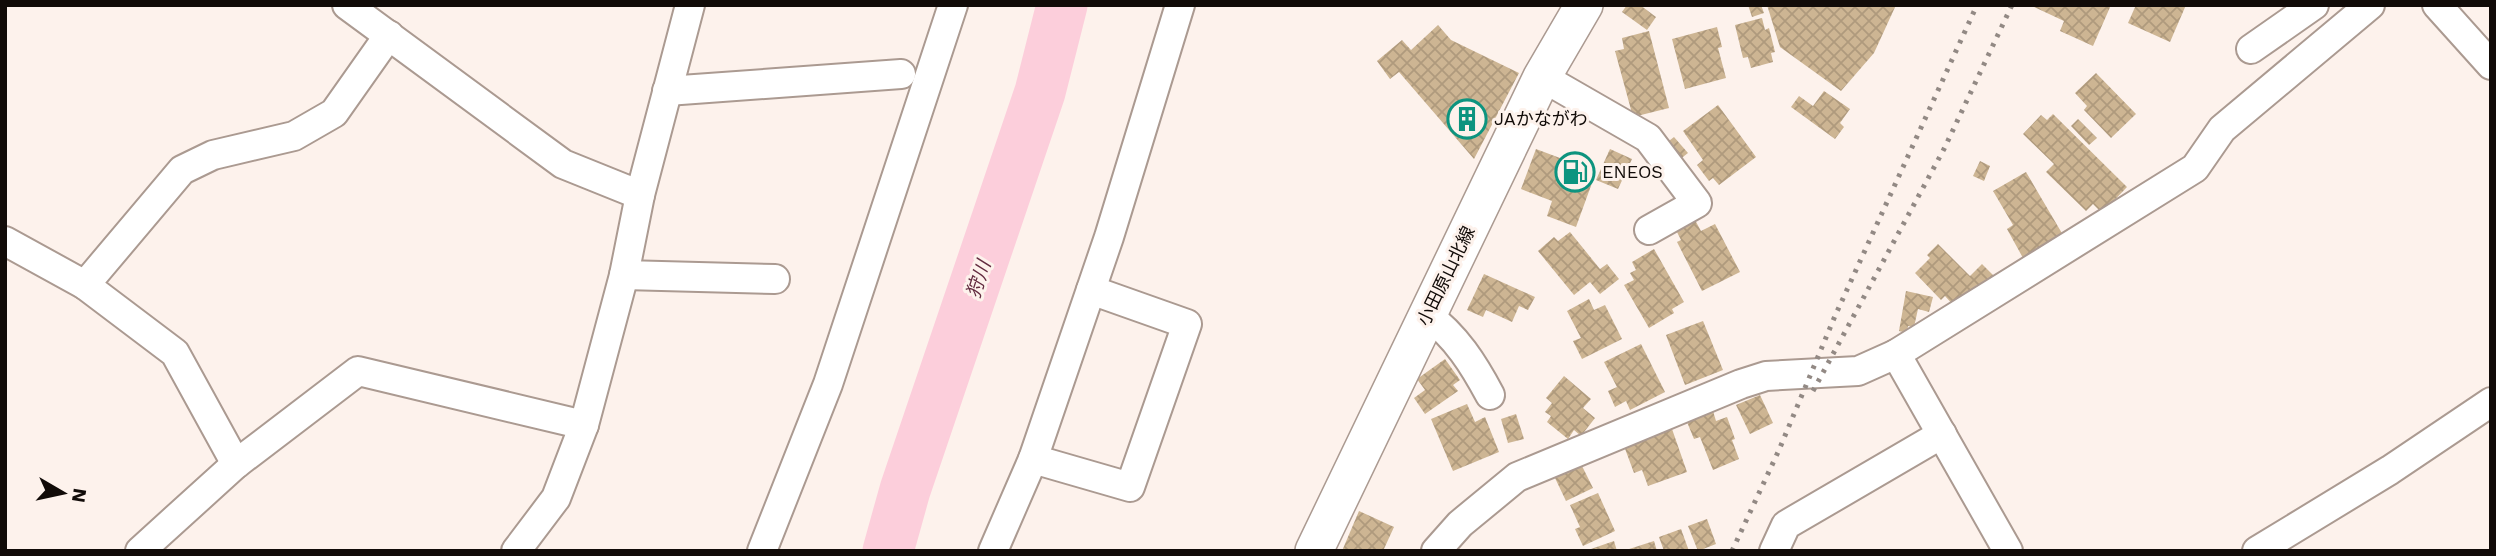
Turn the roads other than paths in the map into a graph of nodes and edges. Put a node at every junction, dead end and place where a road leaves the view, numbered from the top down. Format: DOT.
graph roads {
  1 [pos="347,5"];
  2 [pos="690,5"];
  3 [pos="953,5"];
  4 [pos="1180,5"];
  5 [pos="1584,5"];
  6 [pos="2314,5"];
  7 [pos="2437,5"];
  8 [pos="2350,11"];
  9 [pos="389,35"];
  10 [pos="2251,49"];
  11 [pos="2491,65"];
  12 [pos="901,74"];
  13 [pos="1542,77"];
  14 [pos="667,91"];
  15 [pos="640,195"];
  16 [pos="1649,230"];
  17 [pos="5,241"];
  18 [pos="624,275"];
  19 [pos="775,279"];
  20 [pos="85,285"];
  21 [pos="1091,290"];
  22 [pos="1427,315"];
  23 [pos="1896,354"];
  24 [pos="1490,396"];
  25 [pos="2491,402"];
  26 [pos="584,425"];
  27 [pos="1942,434"];
  28 [pos="1033,459"];
  29 [pos="236,464"];
  30 [pos="2003,549"];
  31 [pos="140,551"];
  32 [pos="516,551"];
  33 [pos="762,551"];
  34 [pos="993,551"];
  35 [pos="1314,551"];
  36 [pos="1436,551"];
  37 [pos="1774,551"];
  38 [pos="2257,551"];
  1 -- 9 [label="street"];
  2 -- 14 [label="street"];
  3 -- 33 [label="street"];
  4 -- 21 [label="street"];
  5 -- 13 [label="main road, 小田原山北線"];
  6 -- 10 [label="street"];
  7 -- 11 [label="street"];
  8 -- 23 [label="street"];
  9 -- 15 [label="street"];
  9 -- 20 [label="street"];
  12 -- 14 [label="street"];
  13 -- 16 [label="street"];
  13 -- 22 [label="main road, 小田原山北線"];
  14 -- 15 [label="street"];
  15 -- 18 [label="street"];
  17 -- 20 [label="street"];
  18 -- 19 [label="street"];
  18 -- 26 [label="street"];
  20 -- 29 [label="street"];
  21 -- 28 [label="street"];
  21 -- 28 [label="street"];
  22 -- 24 [label="street"];
  22 -- 35 [label="main road, 小田原山北線"];
  23 -- 27 [label="street"];
  23 -- 36 [label="street"];
  25 -- 38 [label="street"];
  26 -- 29 [label="street"];
  26 -- 32 [label="street"];
  27 -- 30 [label="street"];
  27 -- 37 [label="street"];
  28 -- 34 [label="street"];
  29 -- 31 [label="street"];
}
